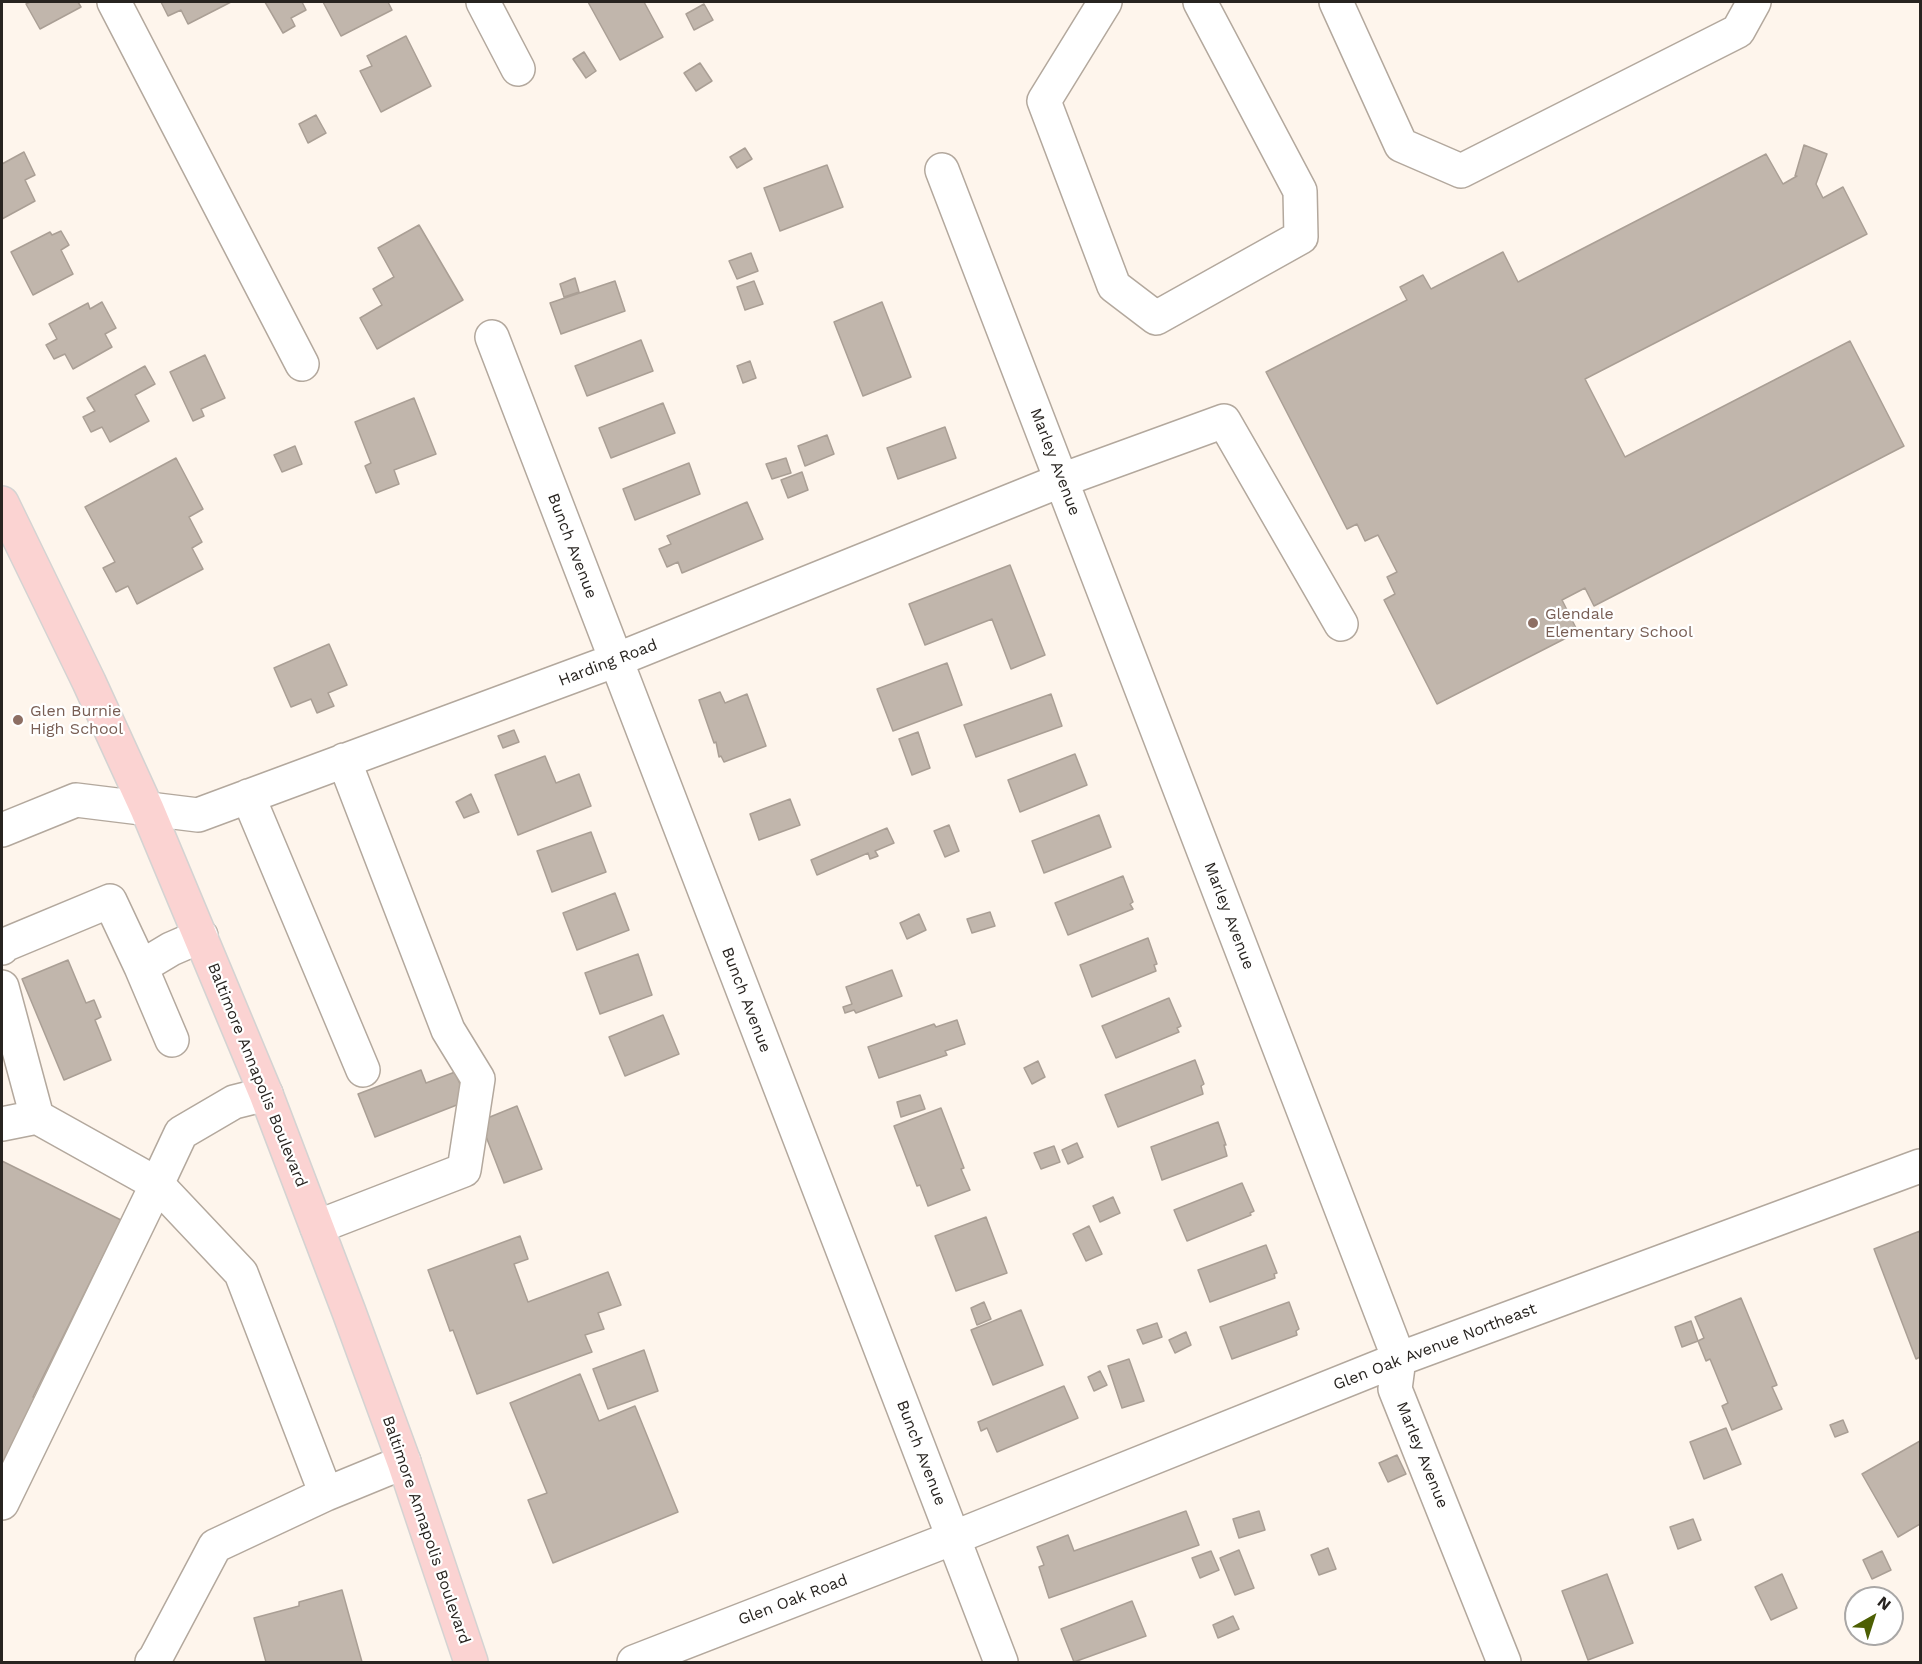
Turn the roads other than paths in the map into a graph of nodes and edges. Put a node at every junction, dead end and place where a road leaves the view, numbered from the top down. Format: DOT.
graph roads {
  1 [pos="114,2"];
  2 [pos="483,2"];
  3 [pos="1105,2"];
  4 [pos="1200,2"];
  5 [pos="1336,2"];
  6 [pos="1754,2"];
  7 [pos="518,69"];
  8 [pos="942,170"];
  9 [pos="492,337"];
  10 [pos="302,364"];
  11 [pos="1062,480"];
  12 [pos="2,504"];
  13 [pos="1341,624"];
  14 [pos="616,660"];
  15 [pos="344,760"];
  16 [pos="248,796"];
  17 [pos="147,809"];
  18 [pos="2,830"];
  19 [pos="201,936"];
  20 [pos="2,946"];
  21 [pos="141,967"];
  22 [pos="2,987"];
  23 [pos="172,1040"];
  24 [pos="363,1070"];
  25 [pos="266,1094"];
  26 [pos="38,1117"];
  27 [pos="2,1124"];
  28 [pos="1920,1166"];
  29 [pos="157,1184"];
  30 [pos="317,1227"];
  31 [pos="1399,1359"];
  32 [pos="404,1462"];
  33 [pos="326,1494"];
  34 [pos="2,1503"];
  35 [pos="953,1538"];
  36 [pos="152,1662"];
  37 [pos="471,1662"];
  38 [pos="633,1662"];
  39 [pos="1001,1662"];
  40 [pos="1504,1662"];
  1 -- 10 [label="street"];
  2 -- 7 [label="street"];
  3 -- 4 [label="street"];
  5 -- 6 [label="street"];
  8 -- 11 [label="street, Marley Avenue"];
  9 -- 14 [label="street, Bunch Avenue"];
  11 -- 13 [label="street, Harding Road"];
  11 -- 14 [label="street, Harding Road"];
  11 -- 31 [label="street, Marley Avenue"];
  12 -- 17 [label="main road, Baltimore Annapolis Boulevard"];
  14 -- 15 [label="street, Harding Road"];
  14 -- 35 [label="street, Bunch Avenue"];
  15 -- 16 [label="street, Harding Road"];
  15 -- 30 [label="street"];
  16 -- 17 [label="street, Harding Road"];
  16 -- 24 [label="street"];
  17 -- 18 [label="street, Harding Road"];
  17 -- 19 [label="main road, Baltimore Annapolis Boulevard"];
  19 -- 21 [label="street"];
  19 -- 25 [label="main road, Baltimore Annapolis Boulevard"];
  20 -- 21 [label="street"];
  21 -- 23 [label="street"];
  22 -- 26 [label="street"];
  25 -- 29 [label="street"];
  25 -- 30 [label="main road, Baltimore Annapolis Boulevard"];
  26 -- 27 [label="street"];
  26 -- 29 [label="street"];
  28 -- 31 [label="street, Glen Oak Avenue Northeast"];
  29 -- 33 [label="street"];
  29 -- 34 [label="street"];
  30 -- 32 [label="main road, Baltimore Annapolis Boulevard"];
  31 -- 35 [label="street, Glen Oak Avenue Northeast"];
  31 -- 40 [label="street, Marley Avenue"];
  32 -- 33 [label="street"];
  32 -- 37 [label="main road, Baltimore Annapolis Boulevard"];
  33 -- 36 [label="street"];
  35 -- 38 [label="street, Glen Oak Road"];
  35 -- 39 [label="street, Bunch Avenue"];
}
